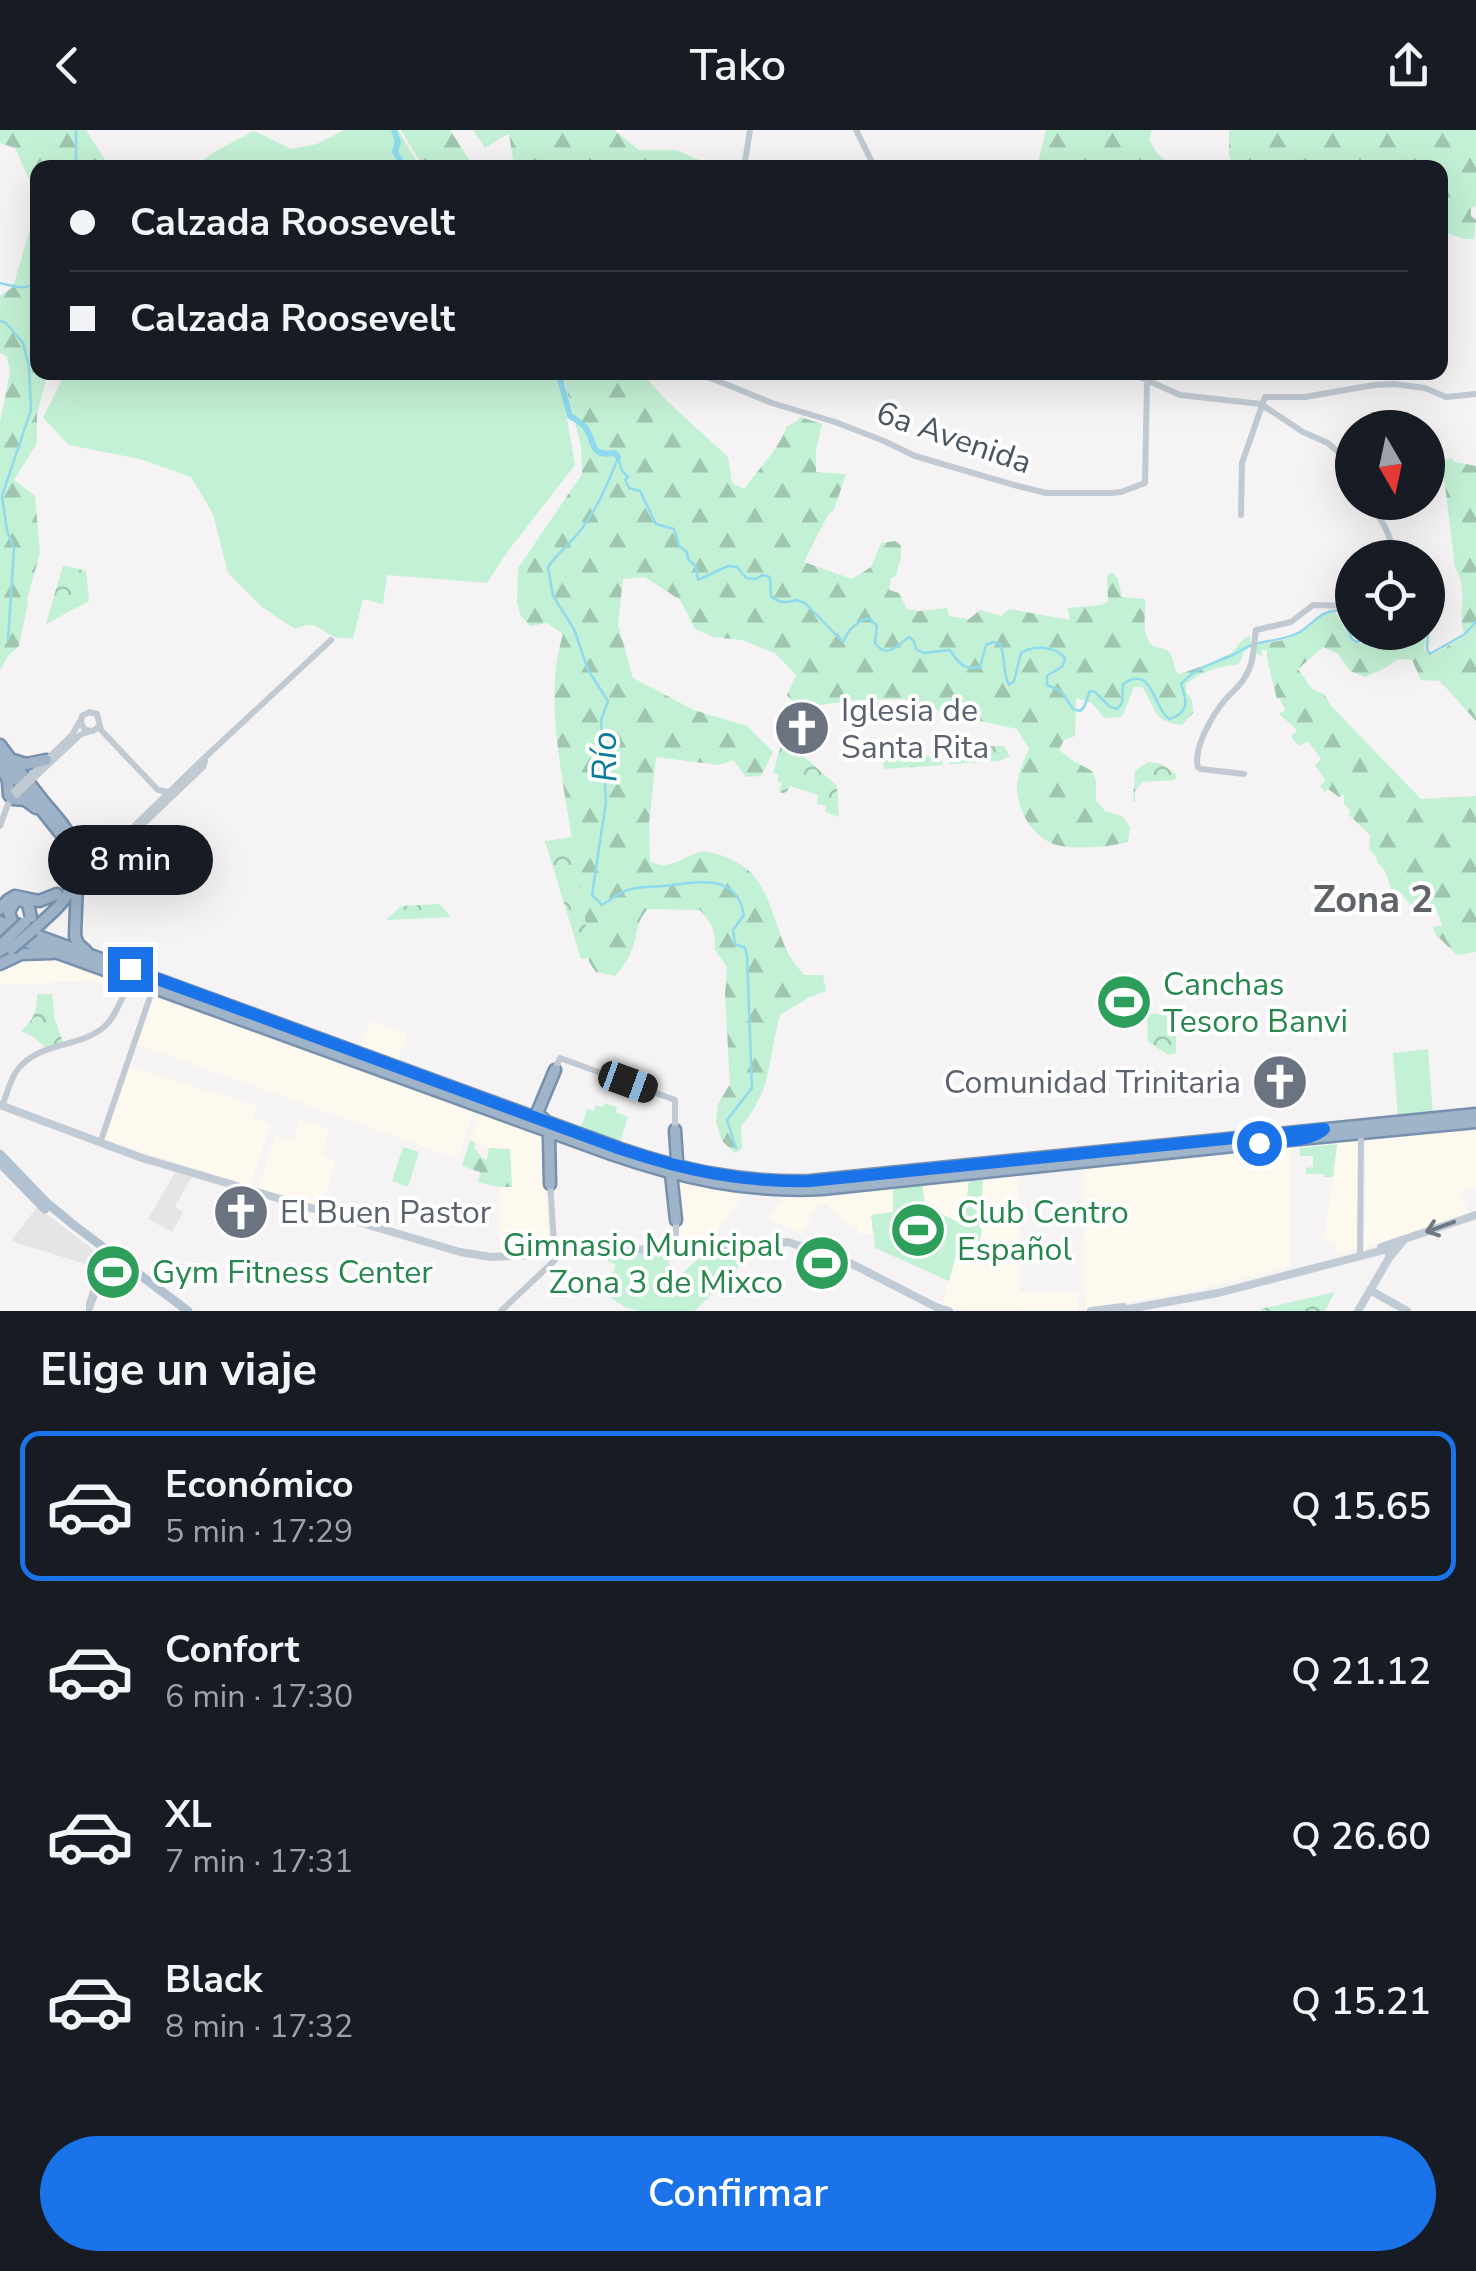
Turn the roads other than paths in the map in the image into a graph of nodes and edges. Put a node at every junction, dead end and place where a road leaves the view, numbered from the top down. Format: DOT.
graph roads {
  1 [pos="750,130"];
  2 [pos="856,130"];
  3 [pos="745,160"];
  4 [pos="871,160"];
  5 [pos="716,380"];
  6 [pos="1147,381"];
  7 [pos="1476,394"];
  8 [pos="1263,401"];
  9 [pos="1335,449"];
  10 [pos="1241,515"];
  11 [pos="1335,605"];
  12 [pos="331,640"];
  13 [pos="80,720"];
  14 [pos="94,729"];
  15 [pos="0,745"];
  16 [pos="46,760"];
  17 [pos="4,761"];
  18 [pos="202,763"];
  19 [pos="1244,774"];
  20 [pos="32,776"];
  21 [pos="173,789"];
  22 [pos="9,799"];
  23 [pos="158,804"];
  24 [pos="47,817"];
  25 [pos="1,823"];
  26 [pos="78,867"];
  27 [pos="71,886"];
  28 [pos="57,894"];
  29 [pos="0,910"];
  30 [pos="45,918"];
  31 [pos="0,922"];
  32 [pos="13,935"];
  33 [pos="50,940"];
  34 [pos="59,953"];
  35 [pos="95,956"];
  36 [pos="0,962"];
  37 [pos="135,980"];
  38 [pos="151,986"];
  39 [pos="268,1025"];
  40 [pos="400,1068"];
  41 [pos="555,1070"];
  42 [pos="382,1071"];
  43 [pos="476,1101"];
  44 [pos="1,1106"];
  45 [pos="1474,1116"];
  46 [pos="543,1118"];
  47 [pos="1324,1129"];
  48 [pos="674,1130"];
  49 [pos="550,1134"];
  50 [pos="1361,1134"];
  51 [pos="1298,1139"];
  52 [pos="100,1143"];
  53 [pos="1168,1149"];
  54 [pos="0,1154"];
  55 [pos="0,1164"];
  56 [pos="925,1168"];
  57 [pos="674,1171"];
  58 [pos="890,1182"];
  59 [pos="550,1184"];
  60 [pos="1476,1214"];
  61 [pos="676,1220"];
  62 [pos="1404,1240"];
  63 [pos="675,1249"];
  64 [pos="108,1254"];
  65 [pos="554,1254"];
  66 [pos="1360,1254"];
  67 [pos="1389,1258"];
  68 [pos="1370,1290"];
  69 [pos="1152,1304"];
  70 [pos="89,1310"];
  71 [pos="179,1311"];
  72 [pos="188,1311"];
  73 [pos="501,1311"];
  74 [pos="937,1311"];
  75 [pos="949,1311"];
  76 [pos="1091,1311"];
  77 [pos="1117,1311"];
  78 [pos="1358,1311"];
  79 [pos="1407,1311"];
  1 -- 3 [label="street"];
  2 -- 4 [label="street"];
  5 -- 6 [label="street, 6a Avenida"];
  6 -- 8 [label="street"];
  7 -- 8 [label="street"];
  8 -- 9 [label="street"];
  8 -- 10 [label="street"];
  11 -- 19 [label="street"];
  12 -- 18 [label="street"];
  13 -- 14 [label="street"];
  13 -- 14 [label="street"];
  13 -- 16 [label="street"];
  14 -- 20 [label="street"];
  14 -- 21 [label="street"];
  14 -- 23 [label="street"];
  15 -- 17 [label="highway"];
  16 -- 17 [label="highway"];
  16 -- 20 [label="street"];
  17 -- 22 [label="highway"];
  17 -- 24 [label="highway"];
  17 -- 26 [label="highway"];
  18 -- 21 [label="street"];
  18 -- 27 [label="street"];
  20 -- 22 [label="street, bridge"];
  21 -- 23 [label="street"];
  22 -- 24 [label="highway"];
  22 -- 25 [label="street"];
  22 -- 25 [label="street"];
  23 -- 26 [label="street"];
  24 -- 27 [label="highway"];
  26 -- 27 [label="highway"];
  26 -- 30 [label="highway"];
  27 -- 28 [label="highway"];
  27 -- 32 [label="highway"];
  27 -- 35 [label="highway"];
  28 -- 29 [label="highway"];
  28 -- 32 [label="highway"];
  30 -- 32 [label="highway"];
  30 -- 33 [label="highway"];
  31 -- 32 [label="highway"];
  32 -- 33 [label="highway"];
  32 -- 34 [label="highway"];
  32 -- 36 [label="highway"];
  33 -- 35 [label="highway"];
  34 -- 36 [label="highway"];
  34 -- 37 [label="highway"];
  35 -- 39 [label="highway"];
  37 -- 38 [label="highway"];
  37 -- 44 [label="street"];
  38 -- 39 [label="highway"];
  38 -- 52 [label="street"];
  39 -- 40 [label="highway"];
  39 -- 42 [label="highway"];
  40 -- 42 [label="highway"];
  40 -- 43 [label="highway"];
  41 -- 46 [label="highway"];
  41 -- 48 [label="street"];
  42 -- 43 [label="highway"];
  43 -- 46 [label="highway"];
  43 -- 49 [label="highway"];
  44 -- 52 [label="main road"];
  45 -- 47 [label="highway"];
  45 -- 50 [label="highway"];
  46 -- 57 [label="highway"];
  47 -- 51 [label="highway"];
  47 -- 53 [label="highway"];
  48 -- 57 [label="highway"];
  49 -- 57 [label="highway"];
  49 -- 59 [label="highway"];
  50 -- 51 [label="highway"];
  50 -- 66 [label="street"];
  51 -- 53 [label="highway"];
  52 -- 65 [label="main road"];
  53 -- 56 [label="highway"];
  53 -- 58 [label="highway"];
  54 -- 64 [label="main road"];
  55 -- 64 [label="main road"];
  56 -- 57 [label="highway"];
  56 -- 58 [label="highway"];
  57 -- 58 [label="highway"];
  57 -- 61 [label="highway"];
  59 -- 65 [label="street"];
  60 -- 62 [label="main road, one-way"];
  61 -- 63 [label="street"];
  62 -- 66 [label="main road"];
  62 -- 67 [label="main road"];
  63 -- 65 [label="main road"];
  63 -- 74 [label="main road"];
  63 -- 75 [label="main road"];
  64 -- 70 [label="street"];
  64 -- 71 [label="main road"];
  64 -- 72 [label="main road"];
  65 -- 73 [label="street"];
  66 -- 67 [label="main road"];
  66 -- 69 [label="main road"];
  67 -- 68 [label="main road"];
  68 -- 78 [label="main road"];
  68 -- 79 [label="main road"];
  69 -- 76 [label="main road"];
  69 -- 77 [label="main road"];
}
